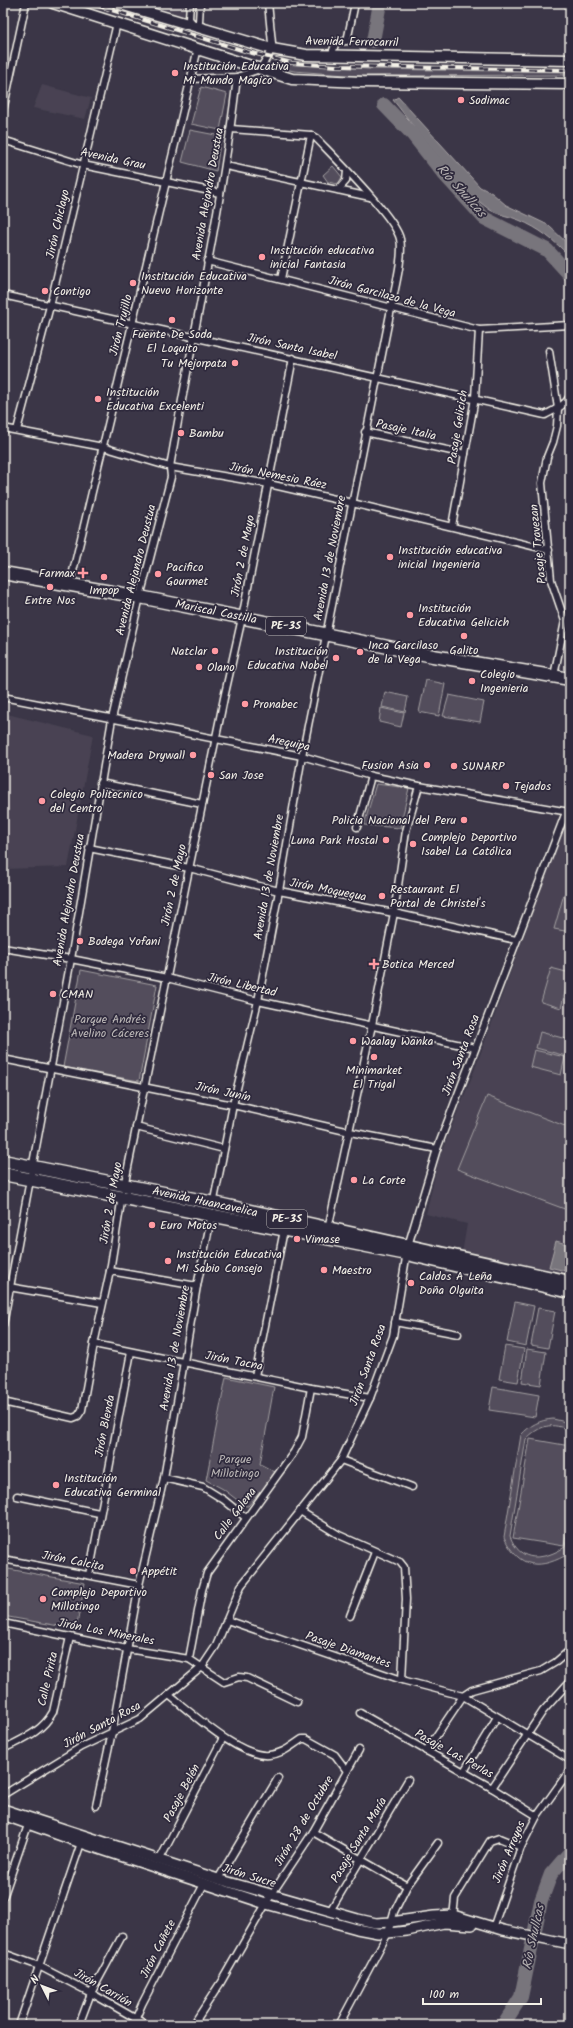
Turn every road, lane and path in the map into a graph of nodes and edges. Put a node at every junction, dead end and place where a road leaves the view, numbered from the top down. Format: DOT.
graph roads {
  1 [pos="26,3"];
  2 [pos="52,3"];
  3 [pos="117,3"];
  4 [pos="190,3"];
  5 [pos="200,3"];
  6 [pos="268,3"];
  7 [pos="355,3"];
  8 [pos="117,23"];
  9 [pos="194,24"];
  10 [pos="198,48"];
  11 [pos="272,49"];
  12 [pos="331,56"];
  13 [pos="570,60"];
  14 [pos="260,70"];
  15 [pos="237,77"];
  16 [pos="191,79"];
  17 [pos="570,84"];
  18 [pos="3,112"];
  19 [pos="231,128"];
  20 [pos="311,135"];
  21 [pos="3,140"];
  22 [pos="83,165"];
  23 [pos="226,166"];
  24 [pos="347,171"];
  25 [pos="167,182"];
  26 [pos="302,182"];
  27 [pos="338,190"];
  28 [pos="220,193"];
  29 [pos="370,197"];
  30 [pos="207,261"];
  31 [pos="281,279"];
  32 [pos="3,295"];
  33 [pos="50,306"];
  34 [pos="391,309"];
  35 [pos="134,324"];
  36 [pos="570,325"];
  37 [pos="479,330"];
  38 [pos="194,337"];
  39 [pos="550,350"];
  40 [pos="293,358"];
  41 [pos="376,377"];
  42 [pos="570,396"];
  43 [pos="475,398"];
  44 [pos="558,408"];
  45 [pos="3,428"];
  46 [pos="17,430"];
  47 [pos="365,432"];
  48 [pos="102,447"];
  49 [pos="465,454"];
  50 [pos="170,467"];
  51 [pos="269,484"];
  52 [pos="352,502"];
  53 [pos="452,526"];
  54 [pos="549,550"];
  55 [pos="3,573"];
  56 [pos="70,584"];
  57 [pos="140,597"];
  58 [pos="242,618"];
  59 [pos="326,633"];
  60 [pos="554,676"];
  61 [pos="570,679"];
  62 [pos="3,697"];
  63 [pos="112,719"];
  64 [pos="215,739"];
  65 [pos="302,756"];
  66 [pos="371,776"];
  67 [pos="100,783"];
  68 [pos="419,786"];
  69 [pos="202,804"];
  70 [pos="568,812"];
  71 [pos="357,827"];
  72 [pos="89,848"];
  73 [pos="189,868"];
  74 [pos="279,891"];
  75 [pos="394,914"];
  76 [pos="516,940"];
  77 [pos="3,948"];
  78 [pos="71,959"];
  79 [pos="166,978"];
  80 [pos="258,1001"];
  81 [pos="372,1025"];
  82 [pos="475,1048"];
  83 [pos="3,1059"];
  84 [pos="50,1068"];
  85 [pos="144,1087"];
  86 [pos="233,1104"];
  87 [pos="136,1127"];
  88 [pos="350,1132"];
  89 [pos="224,1149"];
  90 [pos="437,1149"];
  91 [pos="3,1161"];
  92 [pos="31,1167"];
  93 [pos="3,1174"];
  94 [pos="29,1179"];
  95 [pos="123,1191"];
  96 [pos="213,1209"];
  97 [pos="284,1230"];
  98 [pos="327,1233"];
  99 [pos="408,1250"];
  100 [pos="110,1271"];
  101 [pos="570,1282"];
  102 [pos="3,1286"];
  103 [pos="197,1286"];
  104 [pos="10,1288"];
  105 [pos="570,1292"];
  106 [pos="102,1303"];
  107 [pos="395,1322"];
  108 [pos="3,1325"];
  109 [pos="458,1334"];
  110 [pos="94,1344"];
  111 [pos="131,1352"];
  112 [pos="184,1362"];
  113 [pos="255,1376"];
  114 [pos="311,1388"];
  115 [pos="370,1398"];
  116 [pos="3,1402"];
  117 [pos="341,1460"];
  118 [pos="164,1478"];
  119 [pos="412,1487"];
  120 [pos="17,1496"];
  121 [pos="300,1511"];
  122 [pos="99,1513"];
  123 [pos="246,1518"];
  124 [pos="375,1552"];
  125 [pos="3,1559"];
  126 [pos="89,1575"];
  127 [pos="139,1585"];
  128 [pos="350,1616"];
  129 [pos="227,1620"];
  130 [pos="3,1623"];
  131 [pos="70,1637"];
  132 [pos="127,1649"];
  133 [pos="570,1650"];
  134 [pos="189,1659"];
  135 [pos="202,1667"];
  136 [pos="402,1680"];
  137 [pos="570,1681"];
  138 [pos="170,1696"];
  139 [pos="463,1696"];
  140 [pos="297,1702"];
  141 [pos="360,1713"];
  142 [pos="497,1717"];
  143 [pos="112,1732"];
  144 [pos="526,1734"];
  145 [pos="223,1738"];
  146 [pos="3,1749"];
  147 [pos="359,1750"];
  148 [pos="426,1751"];
  149 [pos="570,1760"];
  150 [pos="570,1770"];
  151 [pos="347,1771"];
  152 [pos="463,1772"];
  153 [pos="278,1778"];
  154 [pos="408,1780"];
  155 [pos="492,1788"];
  156 [pos="3,1795"];
  157 [pos="96,1806"];
  158 [pos="3,1809"];
  159 [pos="3,1815"];
  160 [pos="537,1816"];
  161 [pos="28,1824"];
  162 [pos="313,1832"];
  163 [pos="81,1843"];
  164 [pos="438,1843"];
  165 [pos="521,1847"];
  166 [pos="160,1859"];
  167 [pos="361,1861"];
  168 [pos="218,1879"];
  169 [pos="204,1884"];
  170 [pos="407,1886"];
  171 [pos="272,1895"];
  172 [pos="3,1898"];
  173 [pos="266,1904"];
  174 [pos="330,1911"];
  175 [pos="452,1919"];
  176 [pos="391,1922"];
  177 [pos="493,1928"];
  178 [pos="388,1933"];
  179 [pos="122,1936"];
  180 [pos="570,1944"];
  181 [pos="3,1953"];
  182 [pos="39,1966"];
  183 [pos="92,1993"];
  184 [pos="134,2022"];
  185 [pos="19,2025"];
  186 [pos="79,2025"];
  187 [pos="146,2025"];
  188 [pos="193,2025"];
  189 [pos="339,2025"];
  1 -- 18 [label="street"];
  2 -- 8 [label="main road"];
  3 -- 9 [label="main road, Avenida Ferrocarril"];
  4 -- 9 [label="street"];
  5 -- 9 [label="street"];
  6 -- 11 [label="street"];
  7 -- 12 [label="street"];
  8 -- 10 [label="main road"];
  8 -- 22 [label="street, Jirón Chiclayo"];
  9 -- 11 [label="main road, Avenida Ferrocarril"];
  10 -- 14 [label="main road"];
  10 -- 16 [label="street, Jirón Trujillo"];
  11 -- 12 [label="main road, Avenida Ferrocarril"];
  11 -- 14 [label="street"];
  12 -- 13 [label="main road, Avenida Ferrocarril"];
  14 -- 15 [label="street"];
  14 -- 17 [label="main road"];
  15 -- 16 [label="street"];
  15 -- 19 [label="street, Avenida Alejandro Deustua"];
  16 -- 25 [label="street, Jirón Trujillo"];
  19 -- 20 [label="street"];
  19 -- 23 [label="street, Avenida Alejandro Deustua"];
  20 -- 24 [label="street, Avenida 13 de Noviembre"];
  20 -- 26 [label="street"];
  21 -- 22 [label="street, Avenida Grau"];
  22 -- 25 [label="street, Avenida Grau"];
  22 -- 33 [label="street, Jirón Chiclayo"];
  23 -- 26 [label="street"];
  23 -- 28 [label="street, Avenida Alejandro Deustua"];
  24 -- 27 [label="street"];
  24 -- 29 [label="street, Avenida 13 de Noviembre"];
  25 -- 28 [label="street, Avenida Grau"];
  25 -- 35 [label="street, Jirón Trujillo"];
  26 -- 27 [label="street"];
  26 -- 31 [label="street"];
  27 -- 29 [label="street"];
  28 -- 30 [label="street, Avenida Alejandro Deustua"];
  29 -- 34 [label="street, Avenida 13 de Noviembre"];
  30 -- 31 [label="street, Jirón Garcilazo de la Vega"];
  30 -- 38 [label="street, Avenida Alejandro Deustua"];
  31 -- 34 [label="street, Jirón Garcilazo de la Vega"];
  32 -- 33 [label="street, Jirón Santa Isabel"];
  33 -- 35 [label="street, Jirón Santa Isabel"];
  33 -- 46 [label="street, Jirón Chiclayo"];
  34 -- 37 [label="street, Jirón Garcilazo de la Vega"];
  34 -- 41 [label="street, Avenida 13 de Noviembre"];
  35 -- 38 [label="street, Jirón Santa Isabel"];
  35 -- 48 [label="street, Jirón Trujillo"];
  36 -- 37 [label="street, Jirón Garcilazo de la Vega"];
  37 -- 43 [label="street, Pasaje Gelicich"];
  38 -- 40 [label="street, Jirón Santa Isabel"];
  38 -- 50 [label="street, Avenida Alejandro Deustua"];
  39 -- 44 [label="street, Pasaje Travezan"];
  40 -- 41 [label="street, Jirón Santa Isabel"];
  40 -- 51 [label="street, Jirón 2 de Mayo"];
  41 -- 43 [label="street, Jirón Santa Isabel"];
  41 -- 47 [label="street, Avenida 13 de Noviembre"];
  42 -- 44 [label="street, Jirón Santa Isabel"];
  43 -- 44 [label="street, Jirón Santa Isabel"];
  43 -- 49 [label="street, Pasaje Gelicich"];
  44 -- 54 [label="street, Pasaje Travezan"];
  45 -- 46 [label="street, Jirón Nemesio Ráez"];
  46 -- 48 [label="street, Jirón Nemesio Ráez"];
  47 -- 49 [label="street, Pasaje Italia"];
  47 -- 52 [label="street, Avenida 13 de Noviembre"];
  48 -- 50 [label="street, Jirón Nemesio Ráez"];
  48 -- 56 [label="street, Jirón Trujillo"];
  49 -- 53 [label="street, Pasaje Gelicich"];
  50 -- 51 [label="street, Jirón Nemesio Ráez"];
  50 -- 57 [label="street, Avenida Alejandro Deustua"];
  51 -- 52 [label="street, Jirón Nemesio Ráez"];
  51 -- 58 [label="street, Jirón 2 de Mayo"];
  52 -- 53 [label="street, Jirón Nemesio Ráez"];
  52 -- 59 [label="street, Avenida 13 de Noviembre"];
  53 -- 54 [label="street, Jirón Nemesio Ráez"];
  54 -- 60 [label="street, Pasaje Travezan"];
  55 -- 56 [label="highway, Mariscal Castilla / PE-3S"];
  56 -- 57 [label="highway, Mariscal Castilla / PE-3S"];
  57 -- 58 [label="highway, Mariscal Castilla / PE-3S"];
  57 -- 63 [label="street, Avenida Alejandro Deustua"];
  58 -- 59 [label="highway, Mariscal Castilla / PE-3S"];
  58 -- 64 [label="street, Jirón 2 de Mayo"];
  59 -- 60 [label="highway, Mariscal Castilla / PE-3S"];
  59 -- 65 [label="street, Avenida 13 de Noviembre"];
  60 -- 61 [label="highway, Mariscal Castilla / PE-3S"];
  62 -- 63 [label="street, Arequipa"];
  63 -- 64 [label="street, Arequipa"];
  63 -- 67 [label="street, Avenida Alejandro Deustua"];
  64 -- 65 [label="street, Arequipa"];
  64 -- 69 [label="street, Jirón 2 de Mayo"];
  65 -- 66 [label="street, Arequipa"];
  65 -- 74 [label="street, Avenida 13 de Noviembre"];
  66 -- 68 [label="street, Arequipa"];
  66 -- 71 [label="street"];
  67 -- 69 [label="street"];
  67 -- 72 [label="street, Avenida Alejandro Deustua"];
  68 -- 70 [label="street, Arequipa"];
  68 -- 75 [label="street"];
  69 -- 73 [label="street, Jirón 2 de Mayo"];
  70 -- 76 [label="street, Jirón Santa Rosa"];
  72 -- 73 [label="street, Jirón Moquegua"];
  72 -- 78 [label="street, Avenida Alejandro Deustua"];
  73 -- 74 [label="street, Jirón Moquegua"];
  73 -- 79 [label="street, Jirón 2 de Mayo"];
  74 -- 75 [label="street, Jirón Moquegua"];
  74 -- 80 [label="street, Avenida 13 de Noviembre"];
  75 -- 76 [label="street, Jirón Moquegua"];
  75 -- 81 [label="street"];
  76 -- 82 [label="street, Jirón Santa Rosa"];
  77 -- 78 [label="street, Jirón Libertad"];
  78 -- 79 [label="street, Jirón Libertad"];
  78 -- 84 [label="street, Avenida Alejandro Deustua"];
  79 -- 80 [label="street, Jirón Libertad"];
  79 -- 85 [label="street, Jirón 2 de Mayo"];
  80 -- 81 [label="street, Jirón Libertad"];
  80 -- 86 [label="street, Avenida 13 de Noviembre"];
  81 -- 82 [label="street, Jirón Libertad"];
  81 -- 88 [label="street"];
  82 -- 90 [label="street, Jirón Santa Rosa"];
  83 -- 84 [label="street, Jirón Junín"];
  84 -- 85 [label="street, Jirón Junín"];
  84 -- 92 [label="street, Avenida Alejandro Deustua"];
  85 -- 86 [label="street, Jirón Junín"];
  85 -- 87 [label="street, Jirón 2 de Mayo"];
  86 -- 88 [label="street, Jirón Junín"];
  86 -- 89 [label="street, Avenida 13 de Noviembre"];
  87 -- 89 [label="street"];
  87 -- 95 [label="street, Jirón 2 de Mayo"];
  88 -- 90 [label="street, Jirón Junín"];
  88 -- 98 [label="street"];
  89 -- 96 [label="street, Avenida 13 de Noviembre"];
  90 -- 99 [label="street, Jirón Santa Rosa"];
  91 -- 92 [label="highway, Avenida Huancavelica / PE-3S"];
  92 -- 94 [label="street, Avenida Alejandro Deustua"];
  92 -- 95 [label="highway, Avenida Huancavelica / PE-3S"];
  93 -- 94 [label="highway, Avenida Huancavelica / PE-3S"];
  94 -- 95 [label="highway, Avenida Huancavelica / PE-3S"];
  94 -- 104 [label="street, Avenida Alejandro Deustua"];
  95 -- 96 [label="highway, Avenida Huancavelica / PE-3S"];
  95 -- 100 [label="street, Jirón 2 de Mayo"];
  96 -- 97 [label="highway, Avenida Huancavelica / PE-3S"];
  96 -- 98 [label="highway, Avenida Huancavelica / PE-3S"];
  96 -- 103 [label="street, Avenida 13 de Noviembre"];
  97 -- 98 [label="highway, Avenida Huancavelica / PE-3S"];
  97 -- 113 [label="street"];
  98 -- 99 [label="highway, Avenida Huancavelica / PE-3S"];
  99 -- 101 [label="highway, Avenida Huancavelica / PE-3S"];
  99 -- 105 [label="highway, Avenida Huancavelica / PE-3S"];
  99 -- 107 [label="street, Jirón Santa Rosa"];
  100 -- 103 [label="street"];
  100 -- 106 [label="street, Jirón 2 de Mayo"];
  102 -- 104 [label="street"];
  103 -- 112 [label="street, Avenida 13 de Noviembre"];
  104 -- 106 [label="street"];
  104 -- 108 [label="street, Avenida Alejandro Deustua"];
  106 -- 110 [label="street, Jirón 2 de Mayo"];
  107 -- 109 [label="street"];
  107 -- 115 [label="street, Jirón Santa Rosa"];
  110 -- 111 [label="street, Jirón Tacna"];
  110 -- 116 [label="street, Jirón 2 de Mayo"];
  111 -- 112 [label="street, Jirón Tacna"];
  111 -- 122 [label="street, Jirón Blenda"];
  112 -- 113 [label="street, Jirón Tacna"];
  112 -- 118 [label="street, Avenida 13 de Noviembre"];
  113 -- 114 [label="street, Jirón Tacna"];
  114 -- 115 [label="street, Jirón Tacna"];
  114 -- 123 [label="street, Calle Galena"];
  115 -- 117 [label="street, Jirón Santa Rosa"];
  117 -- 119 [label="street"];
  117 -- 121 [label="street, Jirón Santa Rosa"];
  118 -- 123 [label="street"];
  118 -- 127 [label="street, Avenida 13 de Noviembre"];
  120 -- 122 [label="street"];
  121 -- 124 [label="street"];
  121 -- 129 [label="street, Jirón Santa Rosa"];
  122 -- 126 [label="street, Jirón Blenda"];
  123 -- 134 [label="street, Calle Galena"];
  124 -- 128 [label="street"];
  124 -- 136 [label="street"];
  125 -- 126 [label="street, Jirón Calcita"];
  126 -- 127 [label="street, Jirón Calcita"];
  127 -- 132 [label="street, Avenida 13 de Noviembre"];
  129 -- 135 [label="street, Jirón Santa Rosa"];
  129 -- 136 [label="street, Pasaje Diamantes"];
  130 -- 131 [label="street, Jirón Los Minerales"];
  131 -- 132 [label="street, Jirón Los Minerales"];
  131 -- 146 [label="street, Calle Pirita"];
  132 -- 134 [label="street, Jirón Los Minerales"];
  132 -- 143 [label="street, Avenida 13 de Noviembre"];
  133 -- 139 [label="street"];
  134 -- 135 [label="street, Jirón Los Minerales"];
  135 -- 138 [label="street, Jirón Santa Rosa"];
  135 -- 140 [label="street, Jirón Los Minerales"];
  136 -- 139 [label="street, Pasaje Diamantes"];
  137 -- 144 [label="street"];
  138 -- 143 [label="street, Jirón Santa Rosa"];
  138 -- 145 [label="street"];
  139 -- 142 [label="street, Pasaje Diamantes"];
  139 -- 148 [label="street"];
  141 -- 148 [label="street, Pasaje Las Perlas"];
  142 -- 144 [label="street, Pasaje Diamantes"];
  142 -- 152 [label="street"];
  143 -- 156 [label="street, Jirón Santa Rosa"];
  143 -- 157 [label="street, Avenida 13 de Noviembre"];
  144 -- 149 [label="street, Pasaje Diamantes"];
  144 -- 155 [label="street"];
  145 -- 151 [label="street"];
  145 -- 166 [label="street, Pasaje Belén"];
  147 -- 151 [label="street, Jirón 28 de Octubre"];
  148 -- 152 [label="street, Pasaje Las Perlas"];
  150 -- 160 [label="street, Jirón Arroyos"];
  151 -- 162 [label="street, Jirón 28 de Octubre"];
  152 -- 155 [label="street, Pasaje Las Perlas"];
  153 -- 168 [label="street"];
  154 -- 167 [label="street, Pasaje Santa María"];
  155 -- 160 [label="street, Pasaje Las Perlas"];
  158 -- 166 [label="street, Jirón Sucre"];
  159 -- 161 [label="street, Jirón Sucre"];
  160 -- 165 [label="street, Jirón Arroyos"];
  161 -- 163 [label="street, Jirón Sucre"];
  161 -- 172 [label="street"];
  162 -- 167 [label="street"];
  162 -- 171 [label="street, Jirón 28 de Octubre"];
  163 -- 169 [label="street, Jirón Sucre"];
  163 -- 182 [label="street"];
  164 -- 170 [label="street"];
  165 -- 175 [label="street"];
  165 -- 177 [label="street, Jirón Arroyos"];
  166 -- 168 [label="street, Jirón Sucre"];
  167 -- 170 [label="street"];
  167 -- 174 [label="street, Pasaje Santa María"];
  168 -- 171 [label="street, Jirón Sucre"];
  169 -- 173 [label="street, Jirón Sucre"];
  169 -- 184 [label="street, Jirón Cañete"];
  170 -- 176 [label="street"];
  171 -- 173 [label="street, Jirón 28 de Octubre"];
  171 -- 174 [label="street, Jirón Sucre"];
  173 -- 178 [label="street, Jirón Sucre"];
  173 -- 188 [label="street, Jirón 28 de Octubre"];
  174 -- 176 [label="street, Jirón Sucre"];
  175 -- 176 [label="street, Jirón Sucre"];
  175 -- 177 [label="street, Jirón Sucre"];
  175 -- 178 [label="street, Jirón Sucre"];
  176 -- 178 [label="street"];
  177 -- 180 [label="street, Jirón Sucre"];
  178 -- 189 [label="street"];
  179 -- 183 [label="street"];
  181 -- 182 [label="street, Jirón Carrión"];
  182 -- 183 [label="street, Jirón Carrión"];
  182 -- 185 [label="street"];
  183 -- 184 [label="street, Jirón Carrión"];
  183 -- 186 [label="street"];
  184 -- 187 [label="street, Jirón Carrión"];
}
